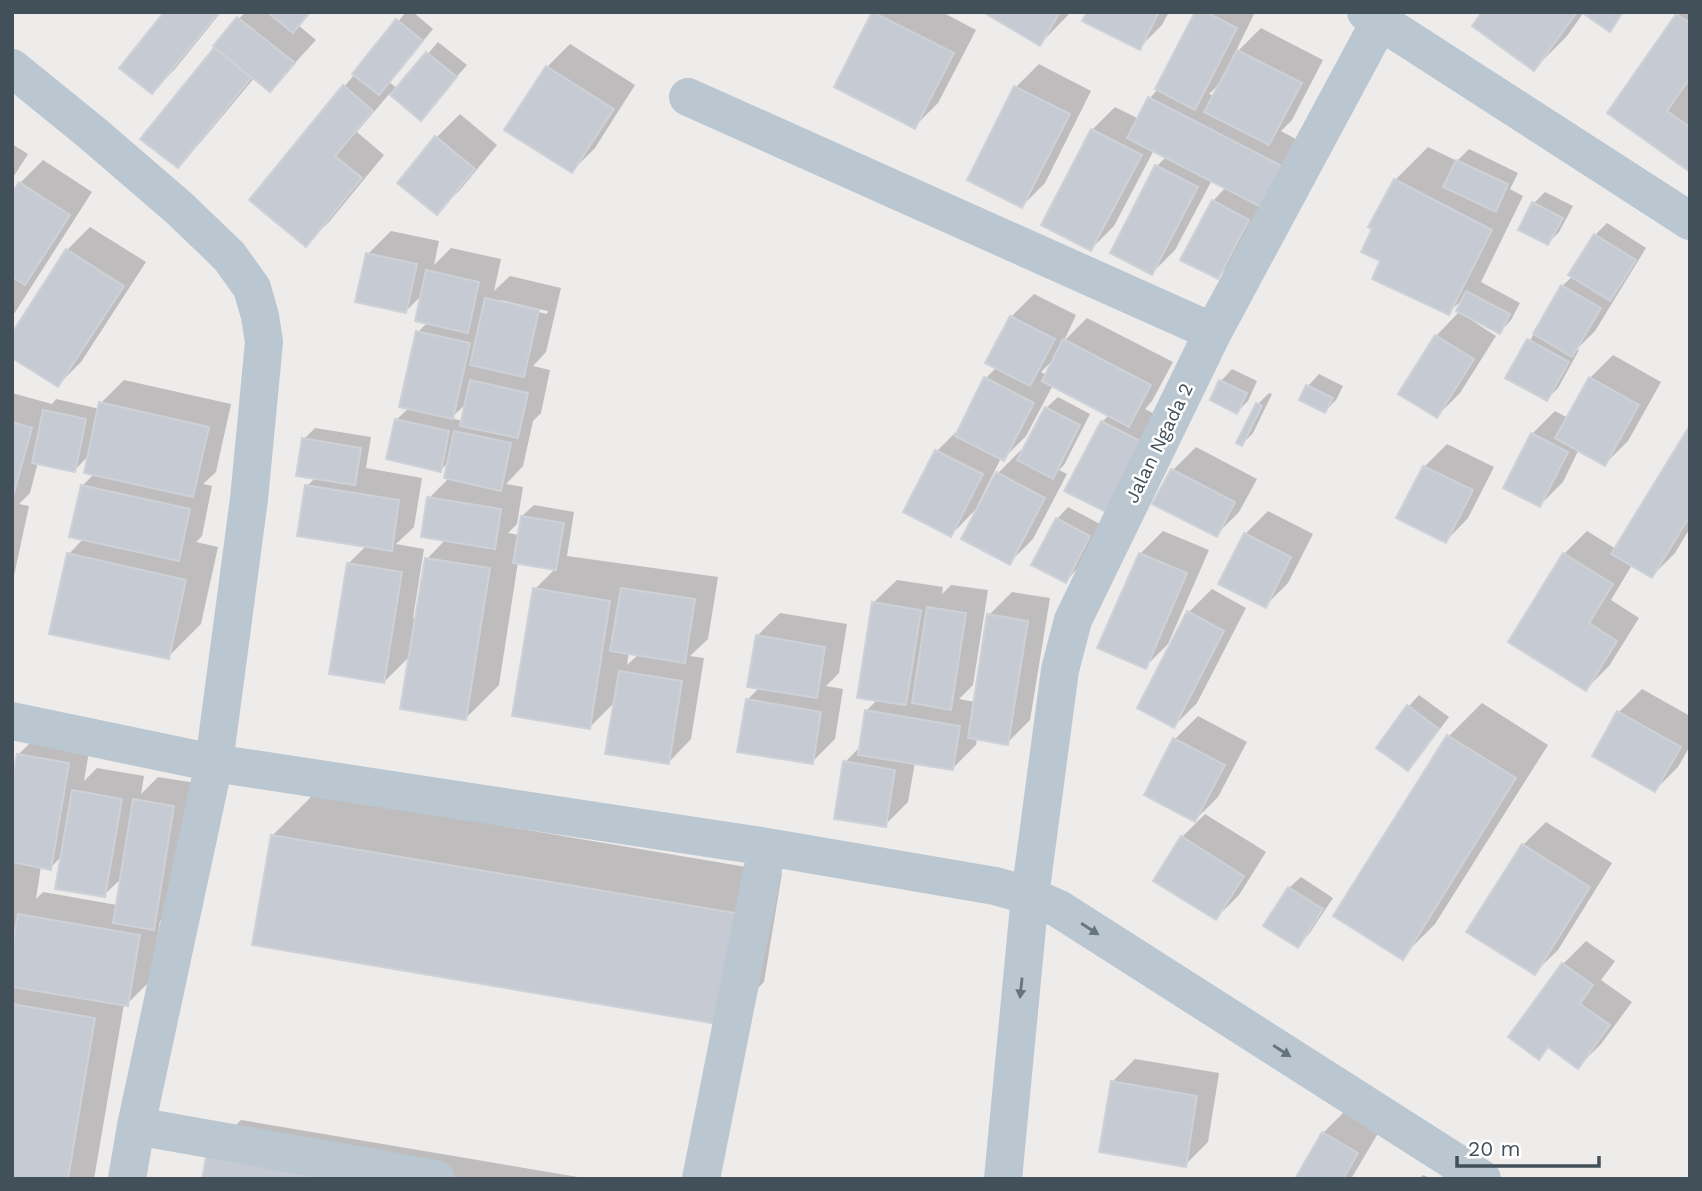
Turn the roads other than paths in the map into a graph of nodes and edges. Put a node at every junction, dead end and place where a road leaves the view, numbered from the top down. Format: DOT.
graph roads {
  1 [pos="1377,15"];
  2 [pos="12,68"];
  3 [pos="688,97"];
  4 [pos="1690,221"];
  5 [pos="1213,332"];
  6 [pos="12,722"];
  7 [pos="214,763"];
  8 [pos="767,847"];
  9 [pos="1030,896"];
  10 [pos="136,1126"];
  11 [pos="127,1179"];
  12 [pos="436,1179"];
  13 [pos="701,1179"];
  14 [pos="1003,1179"];
  15 [pos="1482,1179"];
  1 -- 4 [label="street"];
  1 -- 5 [label="street, Jalan Ngada 2"];
  2 -- 7 [label="street"];
  3 -- 5 [label="street"];
  5 -- 9 [label="street, Jalan Ngada 2"];
  6 -- 7 [label="street"];
  7 -- 8 [label="street"];
  7 -- 10 [label="street"];
  8 -- 9 [label="street"];
  8 -- 13 [label="street"];
  9 -- 14 [label="street, Jalan Ngada 2, one-way"];
  9 -- 15 [label="street, one-way"];
  10 -- 11 [label="street"];
  10 -- 12 [label="street"];
}
